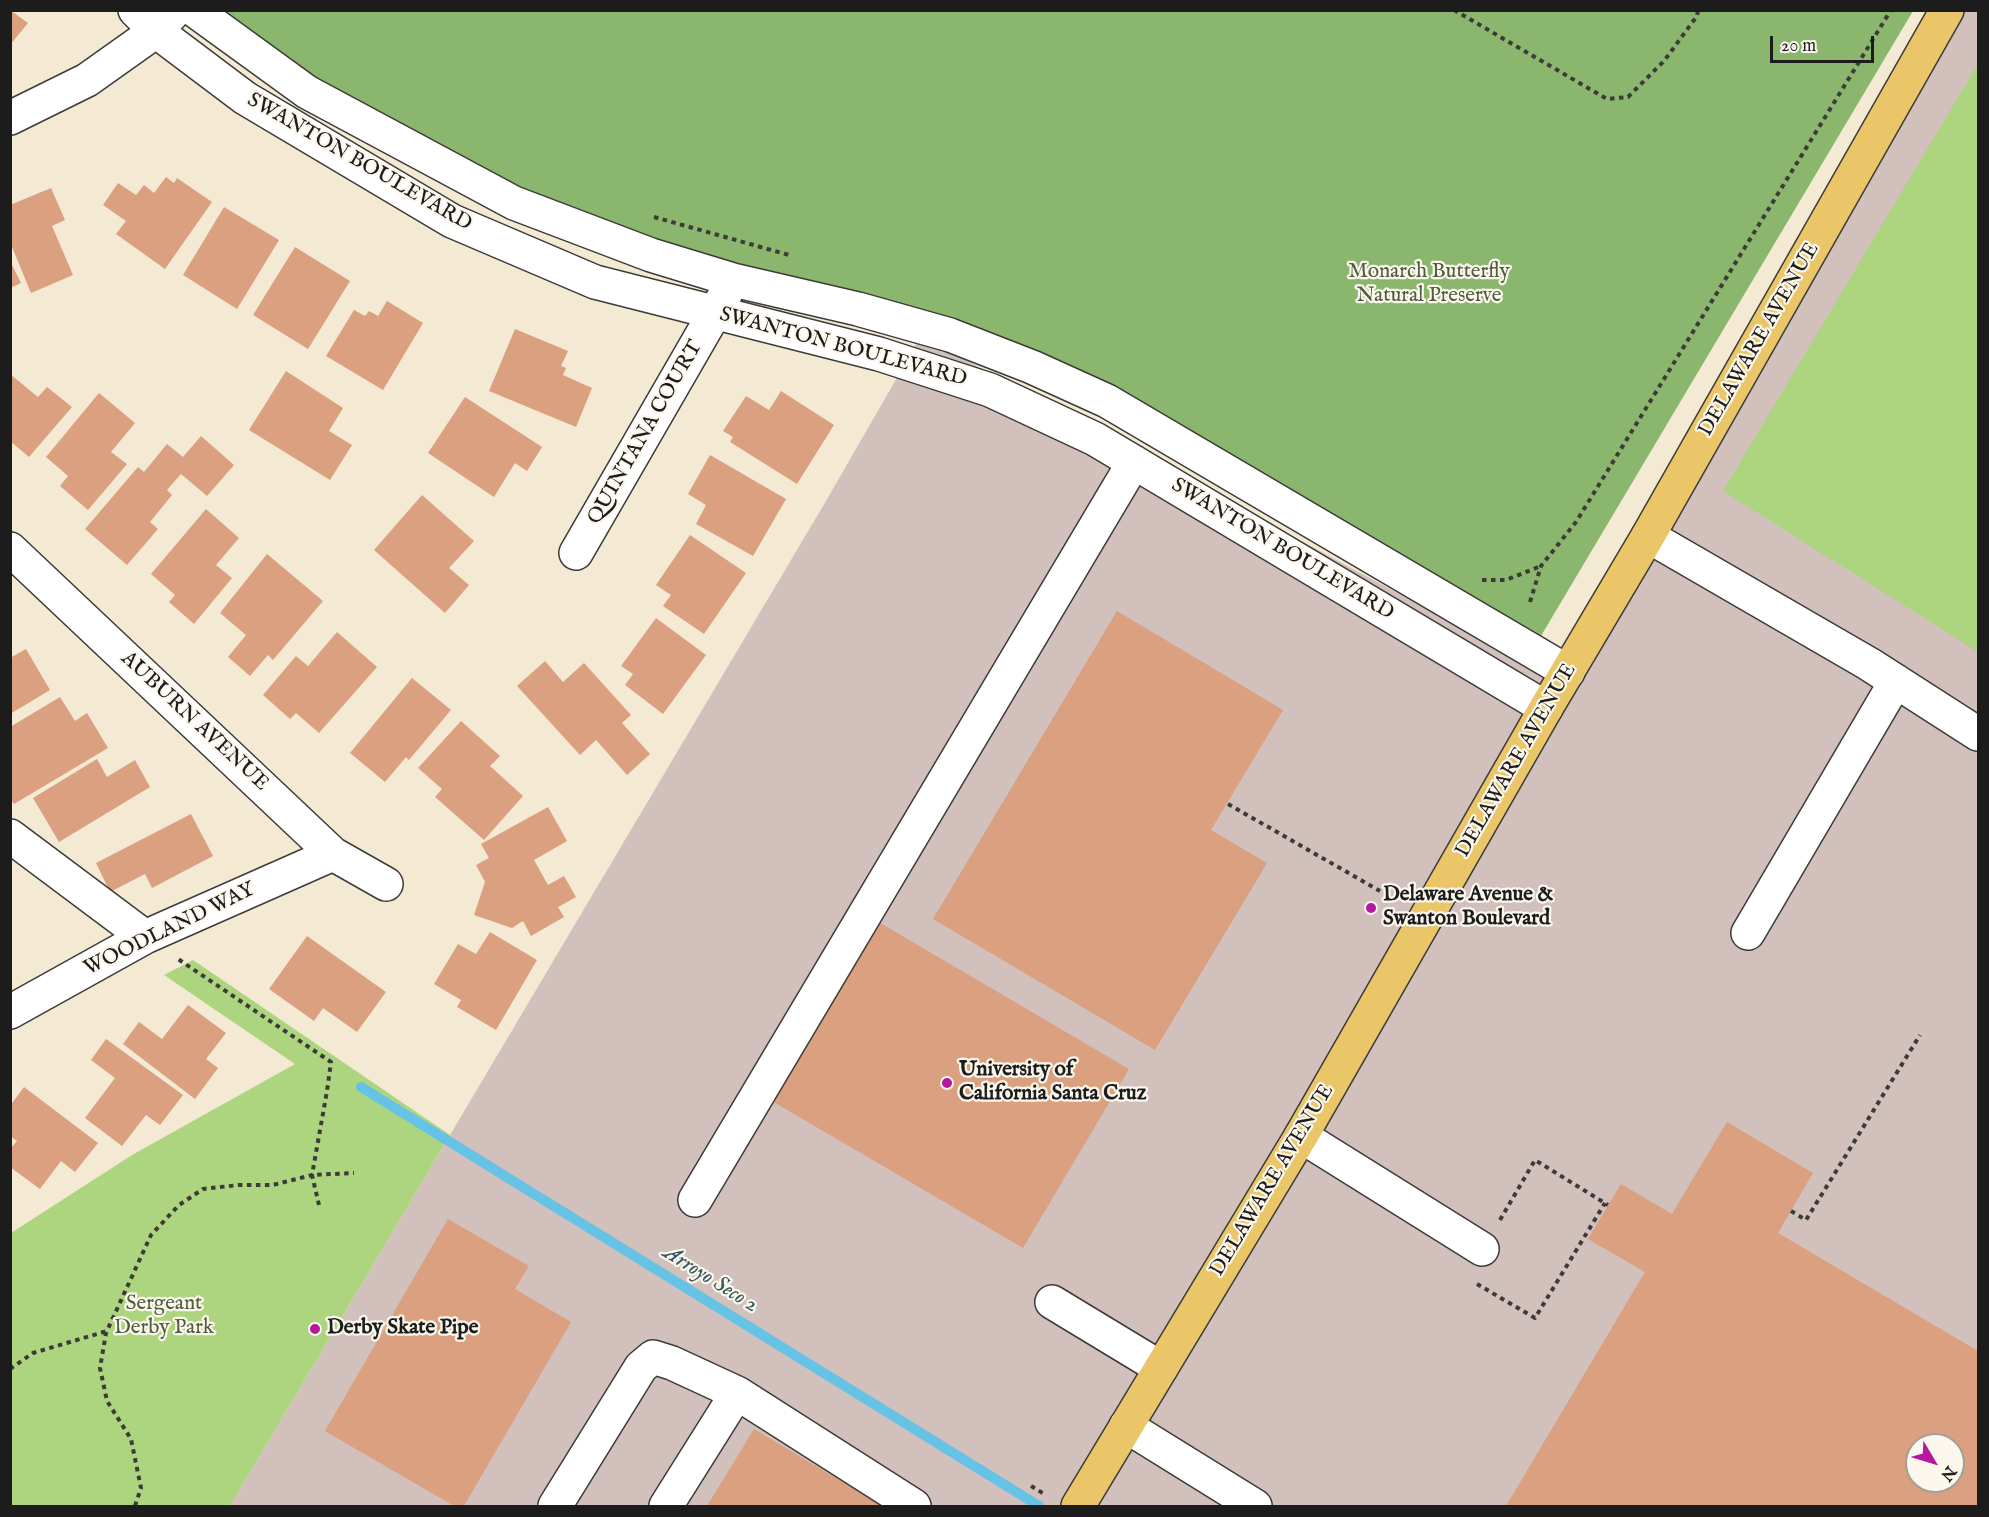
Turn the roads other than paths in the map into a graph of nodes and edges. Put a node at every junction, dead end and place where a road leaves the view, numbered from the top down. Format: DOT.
graph roads {
  1 [pos="194,10"];
  2 [pos="1947,10"];
  3 [pos="155,17"];
  4 [pos="10,118"];
  5 [pos="733,280"];
  6 [pos="716,313"];
  7 [pos="1134,462"];
  8 [pos="1648,536"];
  9 [pos="10,549"];
  10 [pos="576,553"];
  11 [pos="1568,672"];
  12 [pos="1896,681"];
  13 [pos="1546,708"];
  14 [pos="1978,734"];
  15 [pos="10,836"];
  16 [pos="333,854"];
  17 [pos="387,884"];
  18 [pos="1748,933"];
  19 [pos="145,937"];
  20 [pos="10,1012"];
  21 [pos="1301,1136"];
  22 [pos="695,1200"];
  23 [pos="1482,1249"];
  24 [pos="1052,1302"];
  25 [pos="1161,1368"];
  26 [pos="737,1393"];
  27 [pos="1126,1426"];
  28 [pos="555,1506"];
  29 [pos="666,1506"];
  30 [pos="914,1506"];
  31 [pos="1078,1506"];
  32 [pos="1255,1506"];
  1 -- 5 [label="street, SWANTON BOULEVARD"];
  2 -- 8 [label="main road, DELAWARE AVENUE"];
  3 -- 4 [label="street"];
  3 -- 6 [label="street, SWANTON BOULEVARD"];
  5 -- 6 [label="street, QUINTANA COURT"];
  5 -- 11 [label="street, SWANTON BOULEVARD"];
  6 -- 7 [label="street, SWANTON BOULEVARD"];
  6 -- 10 [label="street, QUINTANA COURT"];
  7 -- 13 [label="street, SWANTON BOULEVARD"];
  7 -- 22 [label="street"];
  8 -- 11 [label="main road, DELAWARE AVENUE"];
  8 -- 12 [label="street"];
  9 -- 16 [label="street, AUBURN AVENUE"];
  11 -- 13 [label="main road, DELAWARE AVENUE"];
  12 -- 14 [label="street"];
  12 -- 18 [label="street"];
  13 -- 21 [label="main road, DELAWARE AVENUE"];
  15 -- 19 [label="street"];
  16 -- 17 [label="street, AUBURN AVENUE"];
  16 -- 19 [label="street, WOODLAND WAY"];
  19 -- 20 [label="street, WOODLAND WAY"];
  21 -- 23 [label="street"];
  21 -- 25 [label="main road, DELAWARE AVENUE"];
  24 -- 25 [label="street"];
  25 -- 27 [label="main road, DELAWARE AVENUE"];
  26 -- 28 [label="street"];
  26 -- 29 [label="street"];
  26 -- 30 [label="street"];
  27 -- 31 [label="main road, DELAWARE AVENUE"];
  27 -- 32 [label="street"];
}
